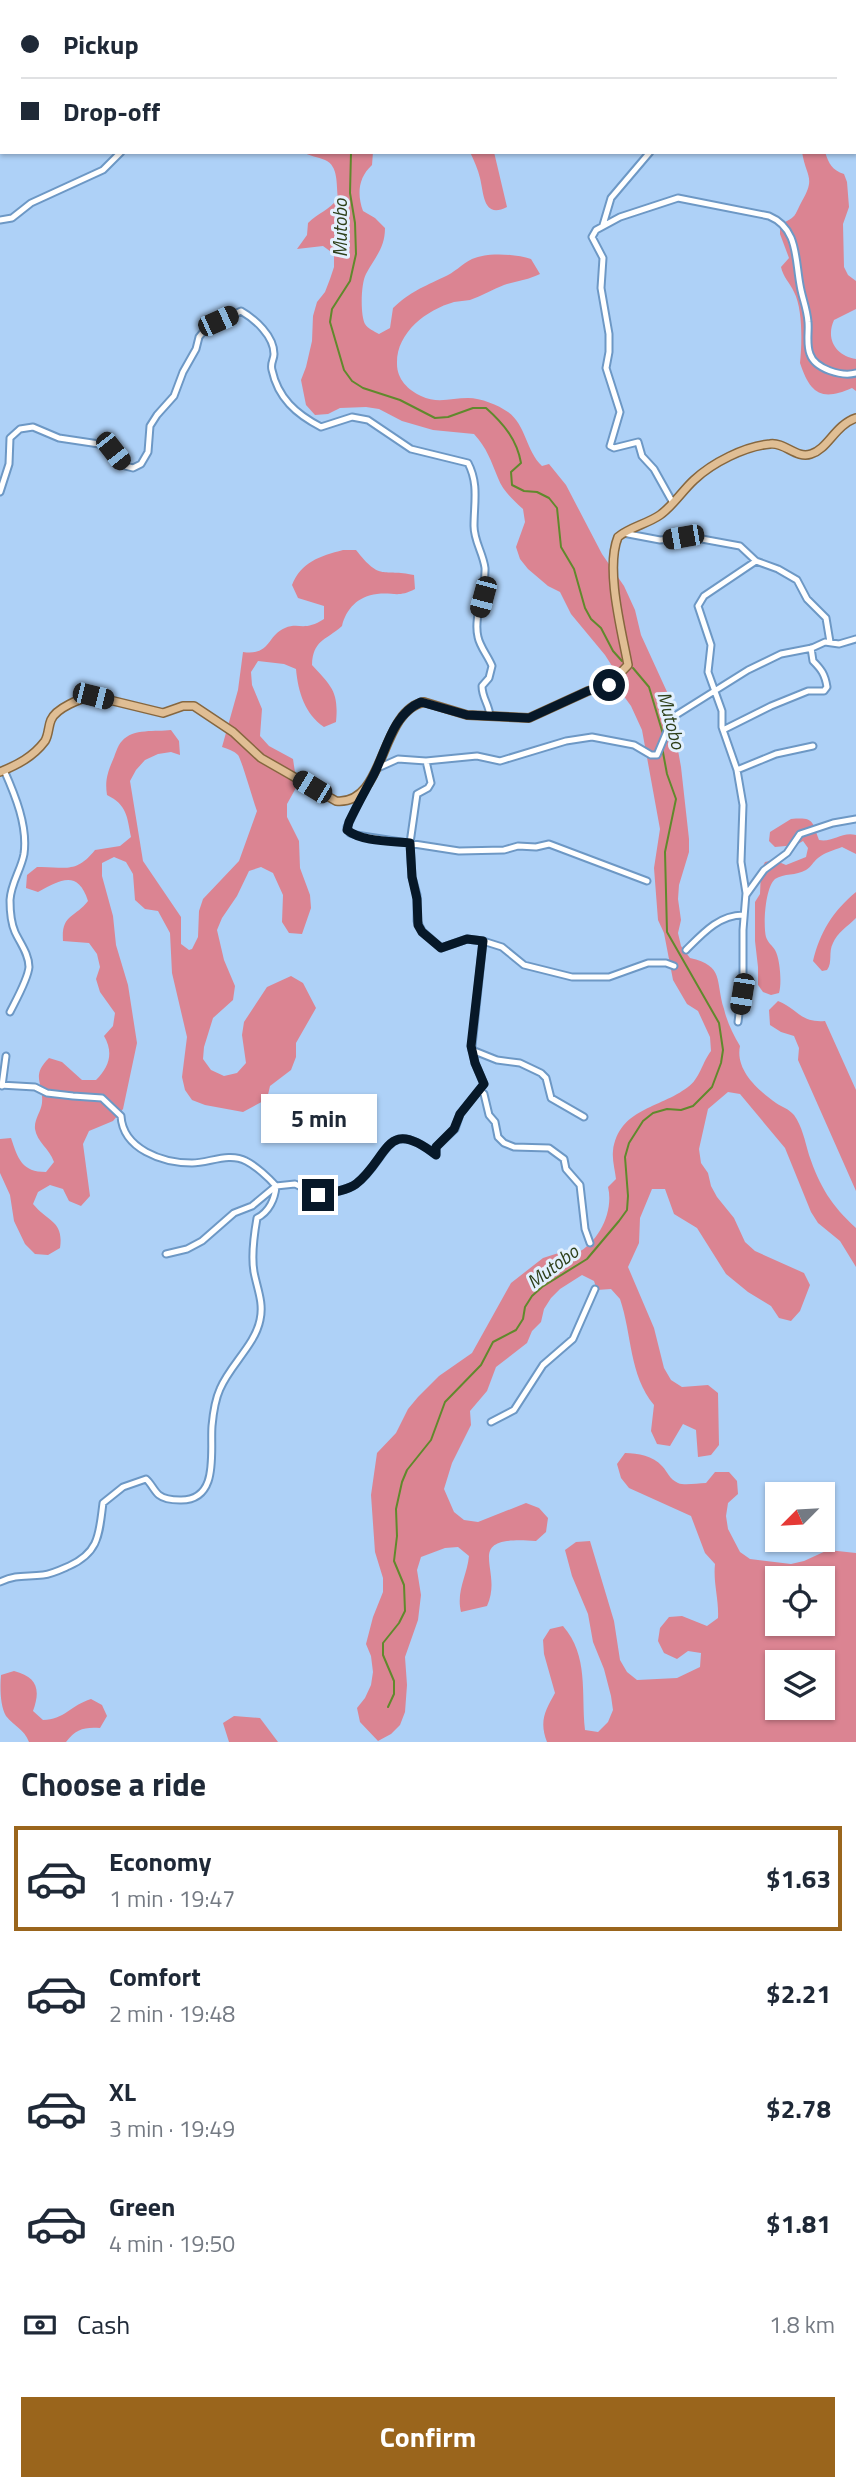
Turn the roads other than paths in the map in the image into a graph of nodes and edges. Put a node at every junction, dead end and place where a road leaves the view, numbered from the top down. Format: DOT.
graph roads {
  1 [pos="119,154"];
  2 [pos="648,154"];
  3 [pos="0,219"];
  4 [pos="603,225"];
  5 [pos="856,373"];
  6 [pos="856,418"];
  7 [pos="0,492"];
  8 [pos="673,503"];
  9 [pos="623,533"];
  10 [pos="756,561"];
  11 [pos="856,639"];
  12 [pos="830,642"];
  13 [pos="811,648"];
  14 [pos="714,692"];
  15 [pos="490,716"];
  16 [pos="723,730"];
  17 [pos="814,746"];
  18 [pos="426,761"];
  19 [pos="376,769"];
  20 [pos="737,770"];
  21 [pos="2,771"];
  22 [pos="365,789"];
  23 [pos="856,819"];
  24 [pos="410,843"];
  25 [pos="647,881"];
  26 [pos="745,895"];
  27 [pos="743,915"];
  28 [pos="483,941"];
  29 [pos="687,950"];
  30 [pos="674,966"];
  31 [pos="10,1012"];
  32 [pos="738,1022"];
  33 [pos="472,1050"];
  34 [pos="6,1056"];
  35 [pos="1,1086"];
  36 [pos="480,1090"];
  37 [pos="584,1117"];
  38 [pos="276,1186"];
  39 [pos="590,1243"];
  40 [pos="166,1254"];
  41 [pos="595,1289"];
  42 [pos="491,1422"];
  43 [pos="0,1582"];
  1 -- 3 [label="street"];
  2 -- 4 [label="street"];
  4 -- 5 [label="street"];
  4 -- 8 [label="street"];
  6 -- 8 [label="main road"];
  7 -- 15 [label="street"];
  8 -- 9 [label="main road"];
  9 -- 10 [label="street"];
  9 -- 15 [label="main road"];
  10 -- 12 [label="street"];
  10 -- 14 [label="street"];
  11 -- 12 [label="street"];
  12 -- 13 [label="street"];
  13 -- 14 [label="street"];
  13 -- 16 [label="street"];
  14 -- 16 [label="street"];
  14 -- 18 [label="street"];
  15 -- 19 [label="main road"];
  16 -- 20 [label="street"];
  17 -- 20 [label="street"];
  18 -- 19 [label="street"];
  18 -- 24 [label="street"];
  19 -- 22 [label="main road"];
  20 -- 26 [label="street"];
  21 -- 22 [label="main road"];
  21 -- 31 [label="street"];
  22 -- 24 [label="street"];
  23 -- 26 [label="street"];
  24 -- 25 [label="street"];
  24 -- 28 [label="street"];
  26 -- 27 [label="street"];
  27 -- 29 [label="street"];
  27 -- 32 [label="street"];
  28 -- 30 [label="street"];
  28 -- 33 [label="street"];
  33 -- 36 [label="street"];
  33 -- 37 [label="street"];
  34 -- 35 [label="street"];
  35 -- 38 [label="street"];
  36 -- 38 [label="street"];
  36 -- 39 [label="street"];
  38 -- 40 [label="street"];
  38 -- 43 [label="street"];
  41 -- 42 [label="street"];
}
